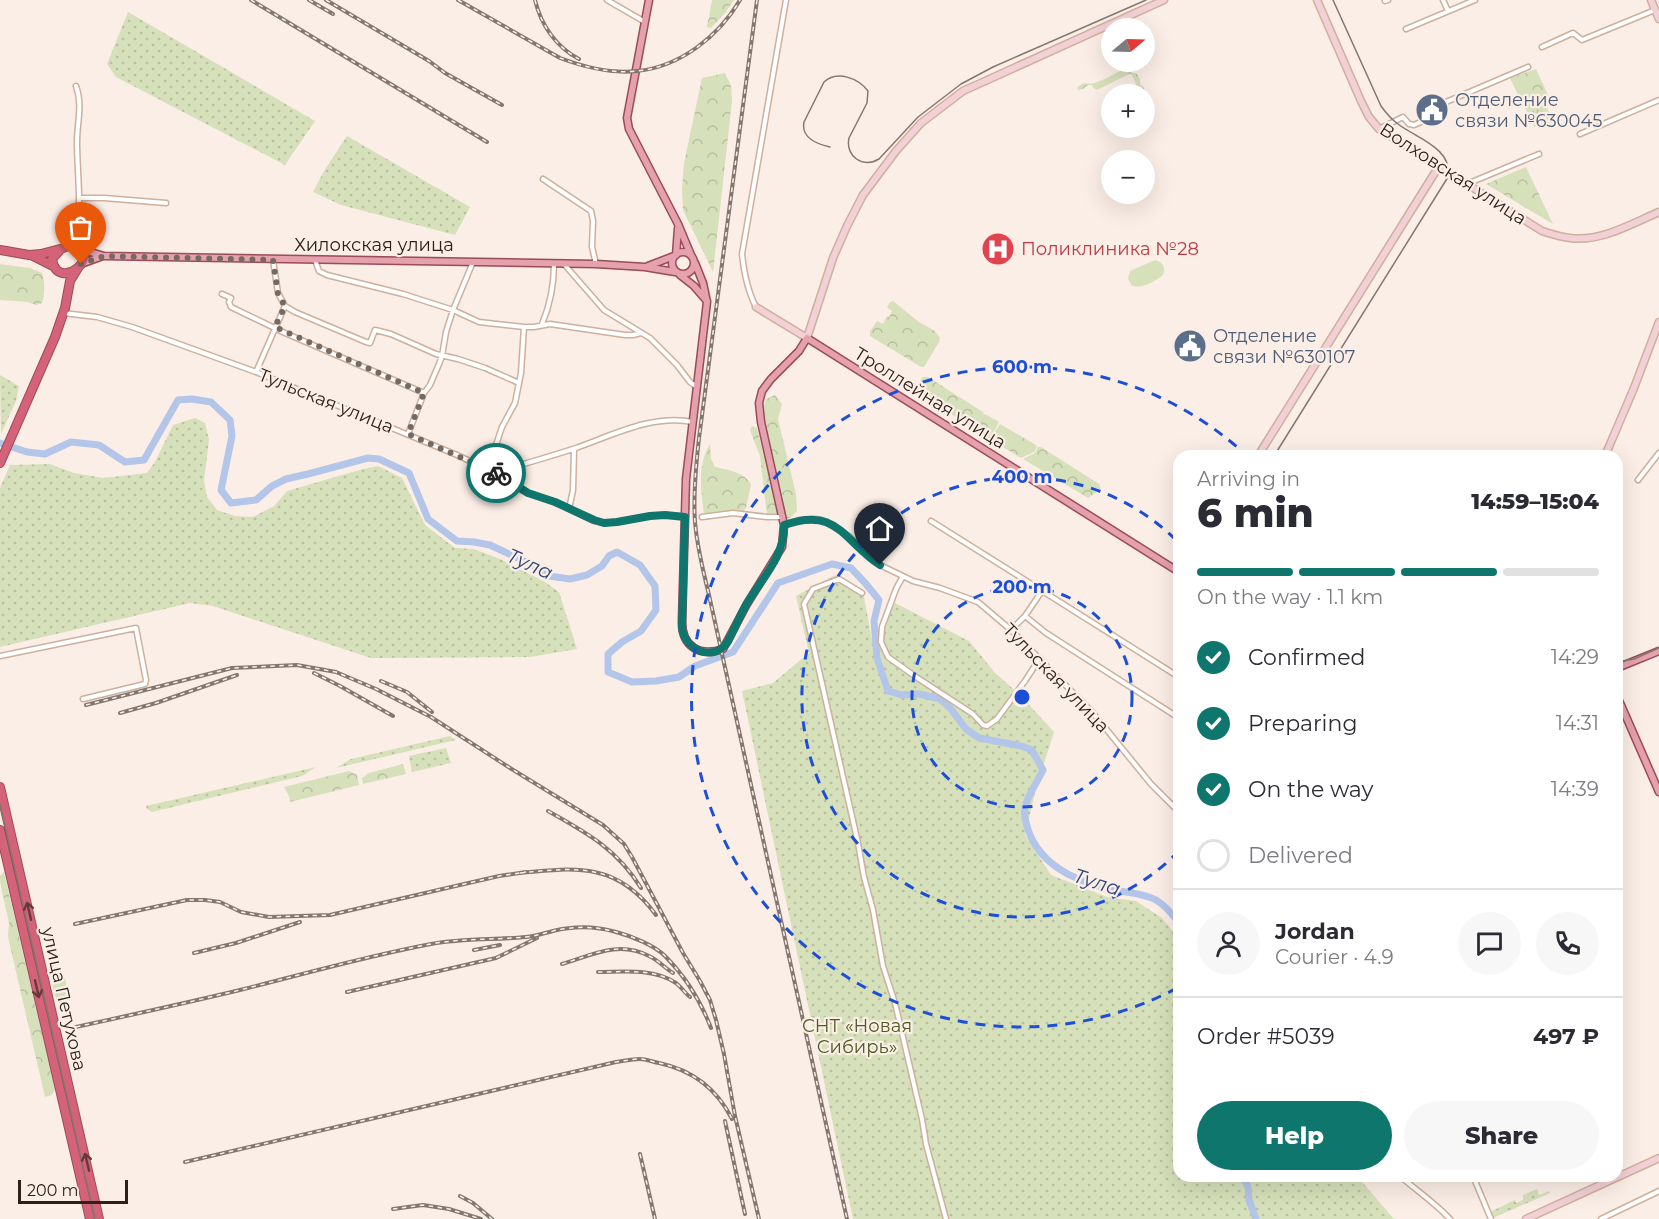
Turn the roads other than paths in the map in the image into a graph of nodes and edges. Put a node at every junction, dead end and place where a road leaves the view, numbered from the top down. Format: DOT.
graph roads {
  1 [pos="607,0"];
  2 [pos="649,0"];
  3 [pos="786,0"];
  4 [pos="1164,0"];
  5 [pos="1317,0"];
  6 [pos="1443,0"];
  7 [pos="1475,0"];
  8 [pos="1651,0"];
  9 [pos="1655,10"];
  10 [pos="1448,11"];
  11 [pos="1659,19"];
  12 [pos="645,22"];
  13 [pos="1406,29"];
  14 [pos="1542,47"];
  15 [pos="1528,67"];
  16 [pos="76,86"];
  17 [pos="1659,100"];
  18 [pos="1379,129"];
  19 [pos="1580,134"];
  20 [pos="1539,154"];
  21 [pos="1439,166"];
  22 [pos="543,179"];
  23 [pos="1466,184"];
  24 [pos="79,198"];
  25 [pos="166,203"];
  26 [pos="1659,212"];
  27 [pos="678,224"];
  28 [pos="79,236"];
  29 [pos="72,244"];
  30 [pos="83,248"];
  31 [pos="61,249"];
  32 [pos="0,250"];
  33 [pos="30,255"];
  34 [pos="675,255"];
  35 [pos="691,255"];
  36 [pos="104,256"];
  37 [pos="273,260"];
  38 [pos="314,260"];
  39 [pos="474,261"];
  40 [pos="554,263"];
  41 [pos="695,263"];
  42 [pos="563,264"];
  43 [pos="596,264"];
  44 [pos="80,266"];
  45 [pos="645,267"];
  46 [pos="56,268"];
  47 [pos="677,273"];
  48 [pos="68,289"];
  49 [pos="222,294"];
  50 [pos="707,302"];
  51 [pos="285,306"];
  52 [pos="756,307"];
  53 [pos="453,310"];
  54 [pos="63,313"];
  55 [pos="1659,322"];
  56 [pos="542,324"];
  57 [pos="275,327"];
  58 [pos="524,327"];
  59 [pos="641,333"];
  60 [pos="807,338"];
  61 [pos="442,356"];
  62 [pos="256,372"];
  63 [pos="519,383"];
  64 [pos="697,387"];
  65 [pos="424,393"];
  66 [pos="693,422"];
  67 [pos="408,434"];
  68 [pos="574,449"];
  69 [pos="1262,450"];
  70 [pos="1608,450"];
  71 [pos="1659,453"];
  72 [pos="0,463"];
  73 [pos="490,470"];
  74 [pos="495,472"];
  75 [pos="1638,480"];
  76 [pos="569,509"];
  77 [pos="685,517"];
  78 [pos="702,517"];
  79 [pos="782,517"];
  80 [pos="931,521"];
  81 [pos="784,525"];
  82 [pos="1173,568"];
  83 [pos="903,576"];
  84 [pos="1042,591"];
  85 [pos="862,593"];
  86 [pos="1025,616"];
  87 [pos="1011,630"];
  88 [pos="1659,651"];
  89 [pos="0,656"];
  90 [pos="1040,658"];
  91 [pos="1623,666"];
  92 [pos="1173,672"];
  93 [pos="84,699"];
  94 [pos="1623,710"];
  95 [pos="1173,714"];
  96 [pos="0,787"];
  97 [pos="1659,792"];
  98 [pos="1173,806"];
  99 [pos="0,830"];
  100 [pos="58,1038"];
  101 [pos="49,1041"];
  102 [pos="65,1068"];
  103 [pos="56,1070"];
  104 [pos="1659,1158"];
  105 [pos="1623,1175"];
  106 [pos="1407,1182"];
  107 [pos="1476,1182"];
  108 [pos="1607,1182"];
  109 [pos="1659,1191"];
  110 [pos="1609,1217"];
  111 [pos="90,1219"];
  112 [pos="99,1219"];
  113 [pos="946,1219"];
  114 [pos="1450,1219"];
  115 [pos="1491,1219"];
  116 [pos="1526,1219"];
  117 [pos="1601,1219"];
  1 -- 12 [label="street"];
  2 -- 12 [label="main road"];
  3 -- 52 [label="street"];
  4 -- 60 [label="main road"];
  5 -- 18 [label="main road, Волховская улица"];
  6 -- 10 [label="street"];
  7 -- 10 [label="street"];
  8 -- 9 [label="main road"];
  9 -- 11 [label="main road"];
  9 -- 14 [label="street"];
  10 -- 13 [label="street"];
  12 -- 27 [label="main road"];
  15 -- 18 [label="street"];
  16 -- 24 [label="street"];
  17 -- 19 [label="street"];
  18 -- 21 [label="main road, Волховская улица"];
  20 -- 23 [label="street"];
  21 -- 23 [label="main road, Волховская улица"];
  21 -- 69 [label="main road"];
  22 -- 43 [label="street"];
  23 -- 26 [label="main road, Волховская улица"];
  24 -- 25 [label="street"];
  24 -- 28 [label="street"];
  27 -- 34 [label="main road"];
  27 -- 35 [label="main road"];
  28 -- 29 [label="street"];
  28 -- 30 [label="street"];
  29 -- 30 [label="highway"];
  29 -- 31 [label="highway"];
  30 -- 36 [label="main road"];
  30 -- 44 [label="highway"];
  31 -- 33 [label="highway"];
  31 -- 46 [label="highway"];
  32 -- 33 [label="highway"];
  33 -- 46 [label="highway"];
  34 -- 35 [label="main road"];
  34 -- 45 [label="main road"];
  34 -- 47 [label="main road"];
  35 -- 41 [label="main road"];
  36 -- 37 [label="main road, Хилокская улица"];
  36 -- 44 [label="main road"];
  37 -- 38 [label="main road, Хилокская улица"];
  37 -- 51 [label="street"];
  38 -- 39 [label="main road, Хилокская улица"];
  38 -- 53 [label="street"];
  39 -- 40 [label="main road, Хилокская улица"];
  39 -- 53 [label="street"];
  40 -- 42 [label="main road, Хилокская улица"];
  40 -- 56 [label="street"];
  41 -- 47 [label="main road"];
  41 -- 50 [label="main road"];
  42 -- 43 [label="main road, Хилокская улица"];
  42 -- 59 [label="street"];
  43 -- 45 [label="main road, Хилокская улица"];
  44 -- 46 [label="highway"];
  44 -- 48 [label="highway"];
  45 -- 47 [label="main road, Хилокская улица"];
  46 -- 48 [label="highway"];
  47 -- 50 [label="main road"];
  48 -- 54 [label="highway"];
  49 -- 57 [label="street"];
  50 -- 64 [label="main road"];
  51 -- 57 [label="street"];
  51 -- 61 [label="street"];
  52 -- 60 [label="main road, Троллейная улица"];
  53 -- 58 [label="street"];
  53 -- 61 [label="street"];
  54 -- 62 [label="street, Тульская улица"];
  54 -- 72 [label="highway"];
  55 -- 70 [label="main road"];
  56 -- 58 [label="street"];
  56 -- 59 [label="street"];
  57 -- 62 [label="street"];
  57 -- 65 [label="street"];
  58 -- 63 [label="street"];
  59 -- 64 [label="street"];
  60 -- 79 [label="main road"];
  60 -- 82 [label="main road, Троллейная улица"];
  61 -- 63 [label="street"];
  61 -- 65 [label="street"];
  62 -- 67 [label="street, Тульская улица"];
  63 -- 73 [label="street"];
  64 -- 66 [label="main road"];
  65 -- 67 [label="street"];
  66 -- 68 [label="street"];
  66 -- 77 [label="main road"];
  67 -- 73 [label="street, Тульская улица"];
  68 -- 74 [label="street"];
  68 -- 76 [label="street"];
  71 -- 75 [label="street"];
  73 -- 74 [label="street, Тульская улица"];
  74 -- 76 [label="street, Тульская улица"];
  76 -- 77 [label="street, Тульская улица"];
  77 -- 81 [label="main road"];
  78 -- 79 [label="street"];
  79 -- 81 [label="main road"];
  80 -- 84 [label="street"];
  81 -- 83 [label="street, Тульская улица"];
  83 -- 87 [label="street, Тульская улица"];
  83 -- 90 [label="street"];
  84 -- 86 [label="street"];
  84 -- 92 [label="street"];
  85 -- 113 [label="street"];
  86 -- 87 [label="street"];
  86 -- 95 [label="street"];
  87 -- 90 [label="street, Тульская улица"];
  88 -- 91 [label="main road"];
  89 -- 93 [label="street"];
  90 -- 98 [label="street, Тульская улица"];
  94 -- 97 [label="main road"];
  100 -- 96 [label="highway, улица Петухова, one-way"];
  99 -- 101 [label="highway, улица Петухова, one-way"];
  100 -- 101 [label="highway"];
  100 -- 102 [label="highway, улица Петухова"];
  101 -- 103 [label="highway, улица Петухова"];
  102 -- 103 [label="highway"];
  112 -- 102 [label="highway, улица Петухова, one-way"];
  103 -- 111 [label="highway, улица Петухова"];
  104 -- 105 [label="main road"];
  106 -- 114 [label="street"];
  107 -- 115 [label="street"];
  108 -- 116 [label="main road"];
  109 -- 110 [label="street"];
  110 -- 117 [label="street"];
}
